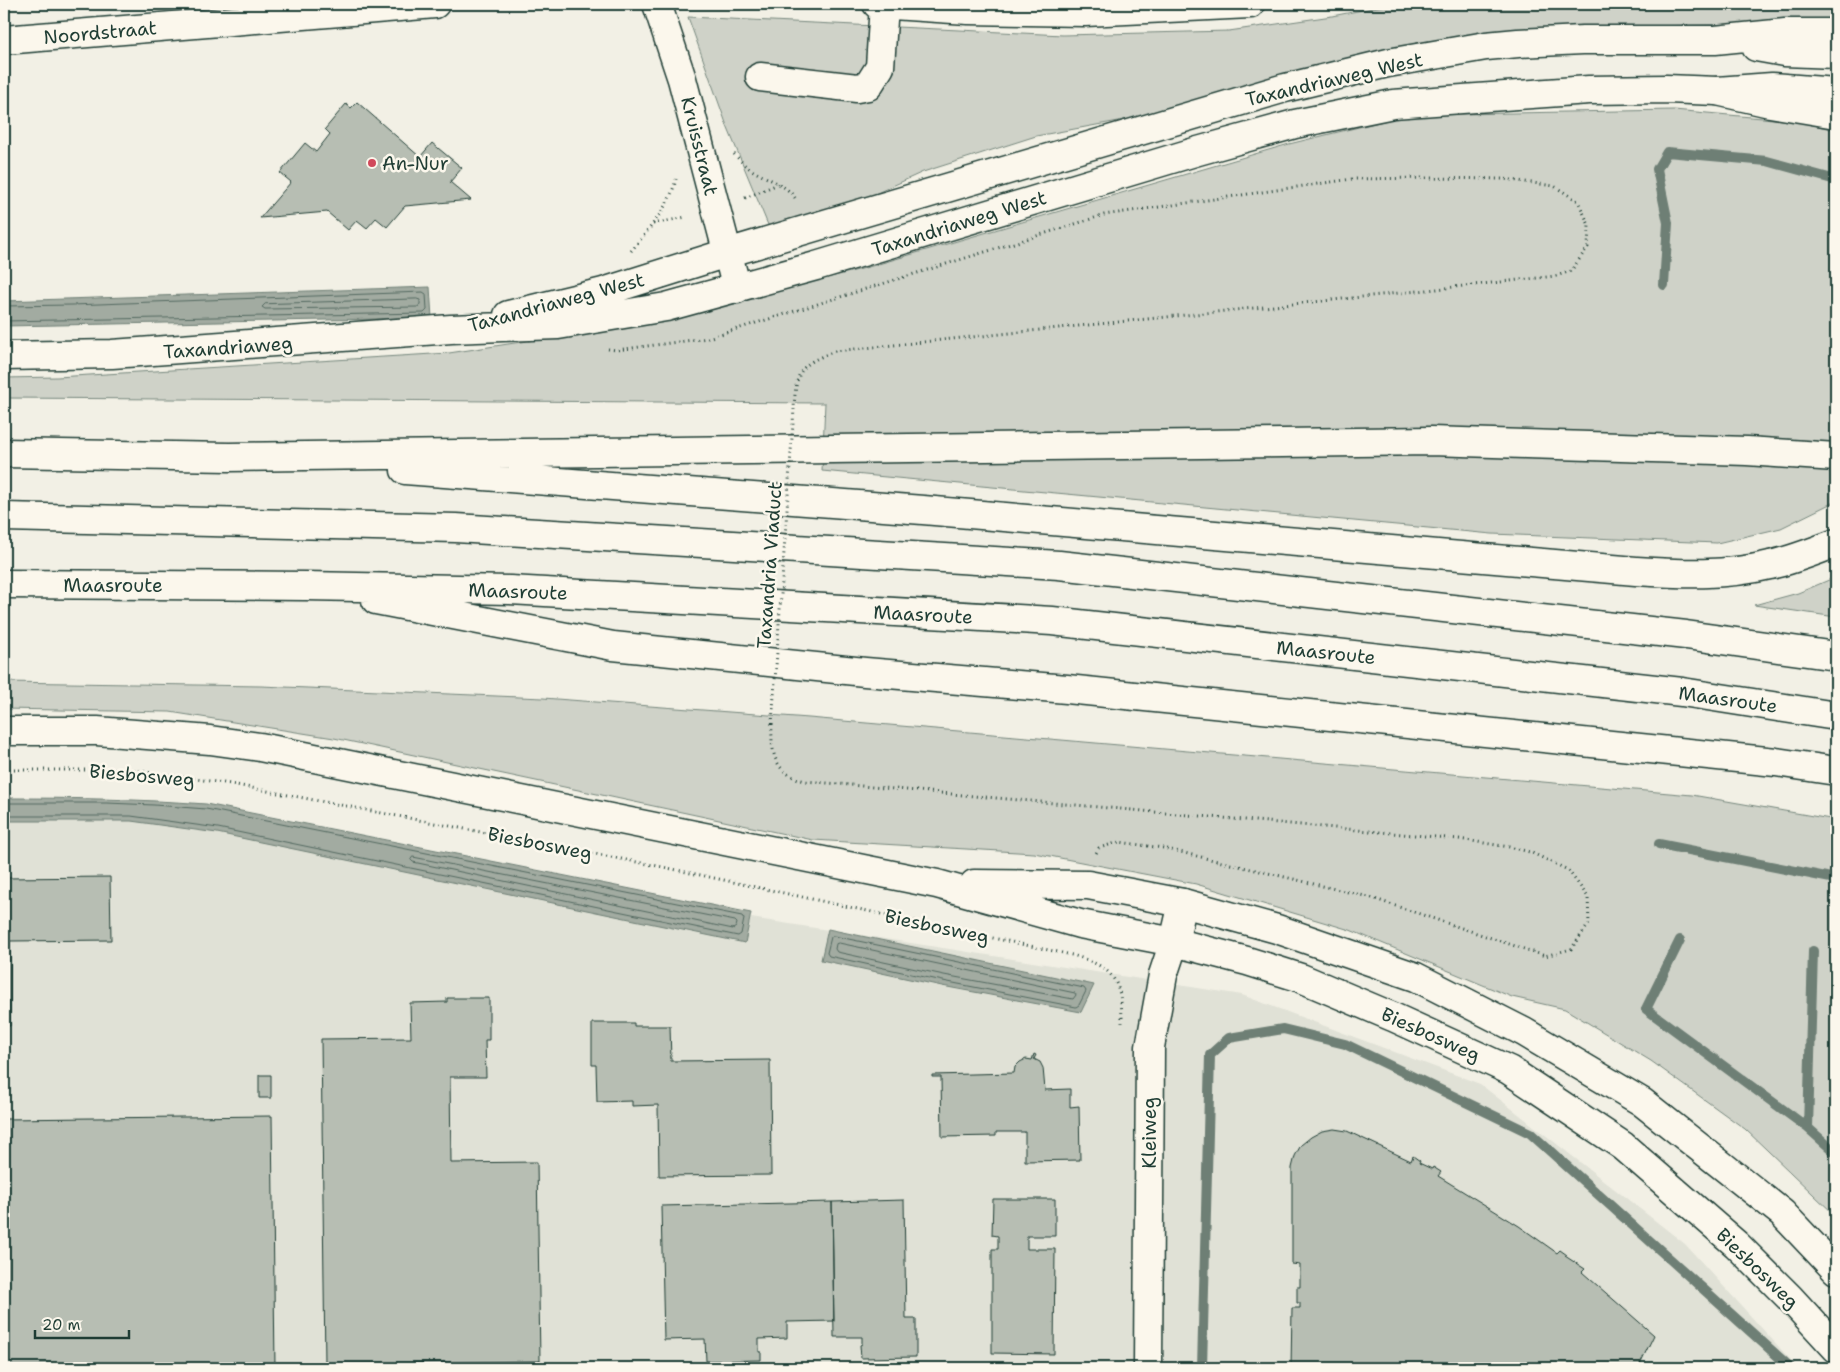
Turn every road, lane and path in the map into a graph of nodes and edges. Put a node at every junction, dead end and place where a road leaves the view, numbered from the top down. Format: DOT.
graph roads {
  1 [pos="435,4"];
  2 [pos="657,4"];
  3 [pos="877,4"];
  4 [pos="884,4"];
  5 [pos="1250,4"];
  6 [pos="1836,33"];
  7 [pos="4,40"];
  8 [pos="1714,40"];
  9 [pos="1836,54"];
  10 [pos="760,77"];
  11 [pos="1717,91"];
  12 [pos="1836,92"];
  13 [pos="1836,114"];
  14 [pos="727,253"];
  15 [pos="737,289"];
  16 [pos="824,302"];
  17 [pos="451,329"];
  18 [pos="4,356"];
  19 [pos="4,453"];
  20 [pos="229,457"];
  21 [pos="1836,457"];
  22 [pos="4,517"];
  23 [pos="1836,543"];
  24 [pos="4,584"];
  25 [pos="306,586"];
  26 [pos="1836,656"];
  27 [pos="1836,716"];
  28 [pos="4,731"];
  29 [pos="1776,762"];
  30 [pos="4,770"];
  31 [pos="1836,771"];
  32 [pos="1836,778"];
  33 [pos="937,884"];
  34 [pos="1088,885"];
  35 [pos="1183,903"];
  36 [pos="1080,924"];
  37 [pos="1174,942"];
  38 [pos="1836,1270"];
  39 [pos="1836,1348"];
  40 [pos="1148,1368"];
  1 -- 7 [label="main road, Noordstraat"];
  2 -- 14 [label="main road, Kruisstraat"];
  3 -- 4 [label="main road"];
  4 -- 5 [label="main road"];
  4 -- 10 [label="main road"];
  6 -- 8 [label="main road, Taxandriaweg West"];
  8 -- 9 [label="main road, Taxandriaweg West"];
  8 -- 14 [label="main road, Taxandriaweg West"];
  11 -- 12 [label="main road, Taxandriaweg West"];
  11 -- 13 [label="main road"];
  11 -- 15 [label="main road, Taxandriaweg West"];
  14 -- 15 [label="main road, Kruisstraat"];
  14 -- 17 [label="main road, Taxandriaweg West"];
  15 -- 17 [label="main road, Taxandriaweg West"];
  16 -- 34 [label="path, Taxandria Viaduct, bridge"];
  17 -- 18 [label="main road, Taxandriaweg"];
  19 -- 20 [label="main road"];
  20 -- 21 [label="main road"];
  20 -- 23 [label="main road"];
  22 -- 26 [label="main road"];
  24 -- 25 [label="main road, Maasroute"];
  25 -- 27 [label="main road, Maasroute"];
  25 -- 29 [label="main road"];
  28 -- 33 [label="main road, Biesbosweg"];
  29 -- 31 [label="main road"];
  29 -- 32 [label="main road"];
  30 -- 36 [label="path, Biesbosweg"];
  33 -- 34 [label="main road, Biesbosweg"];
  33 -- 36 [label="main road, Biesbosweg"];
  34 -- 35 [label="main road, Biesbosweg"];
  35 -- 37 [label="main road, Kleiweg"];
  35 -- 38 [label="main road, Biesbosweg"];
  36 -- 37 [label="main road, Biesbosweg"];
  37 -- 39 [label="main road, Biesbosweg"];
  37 -- 40 [label="main road, Kleiweg"];
}
